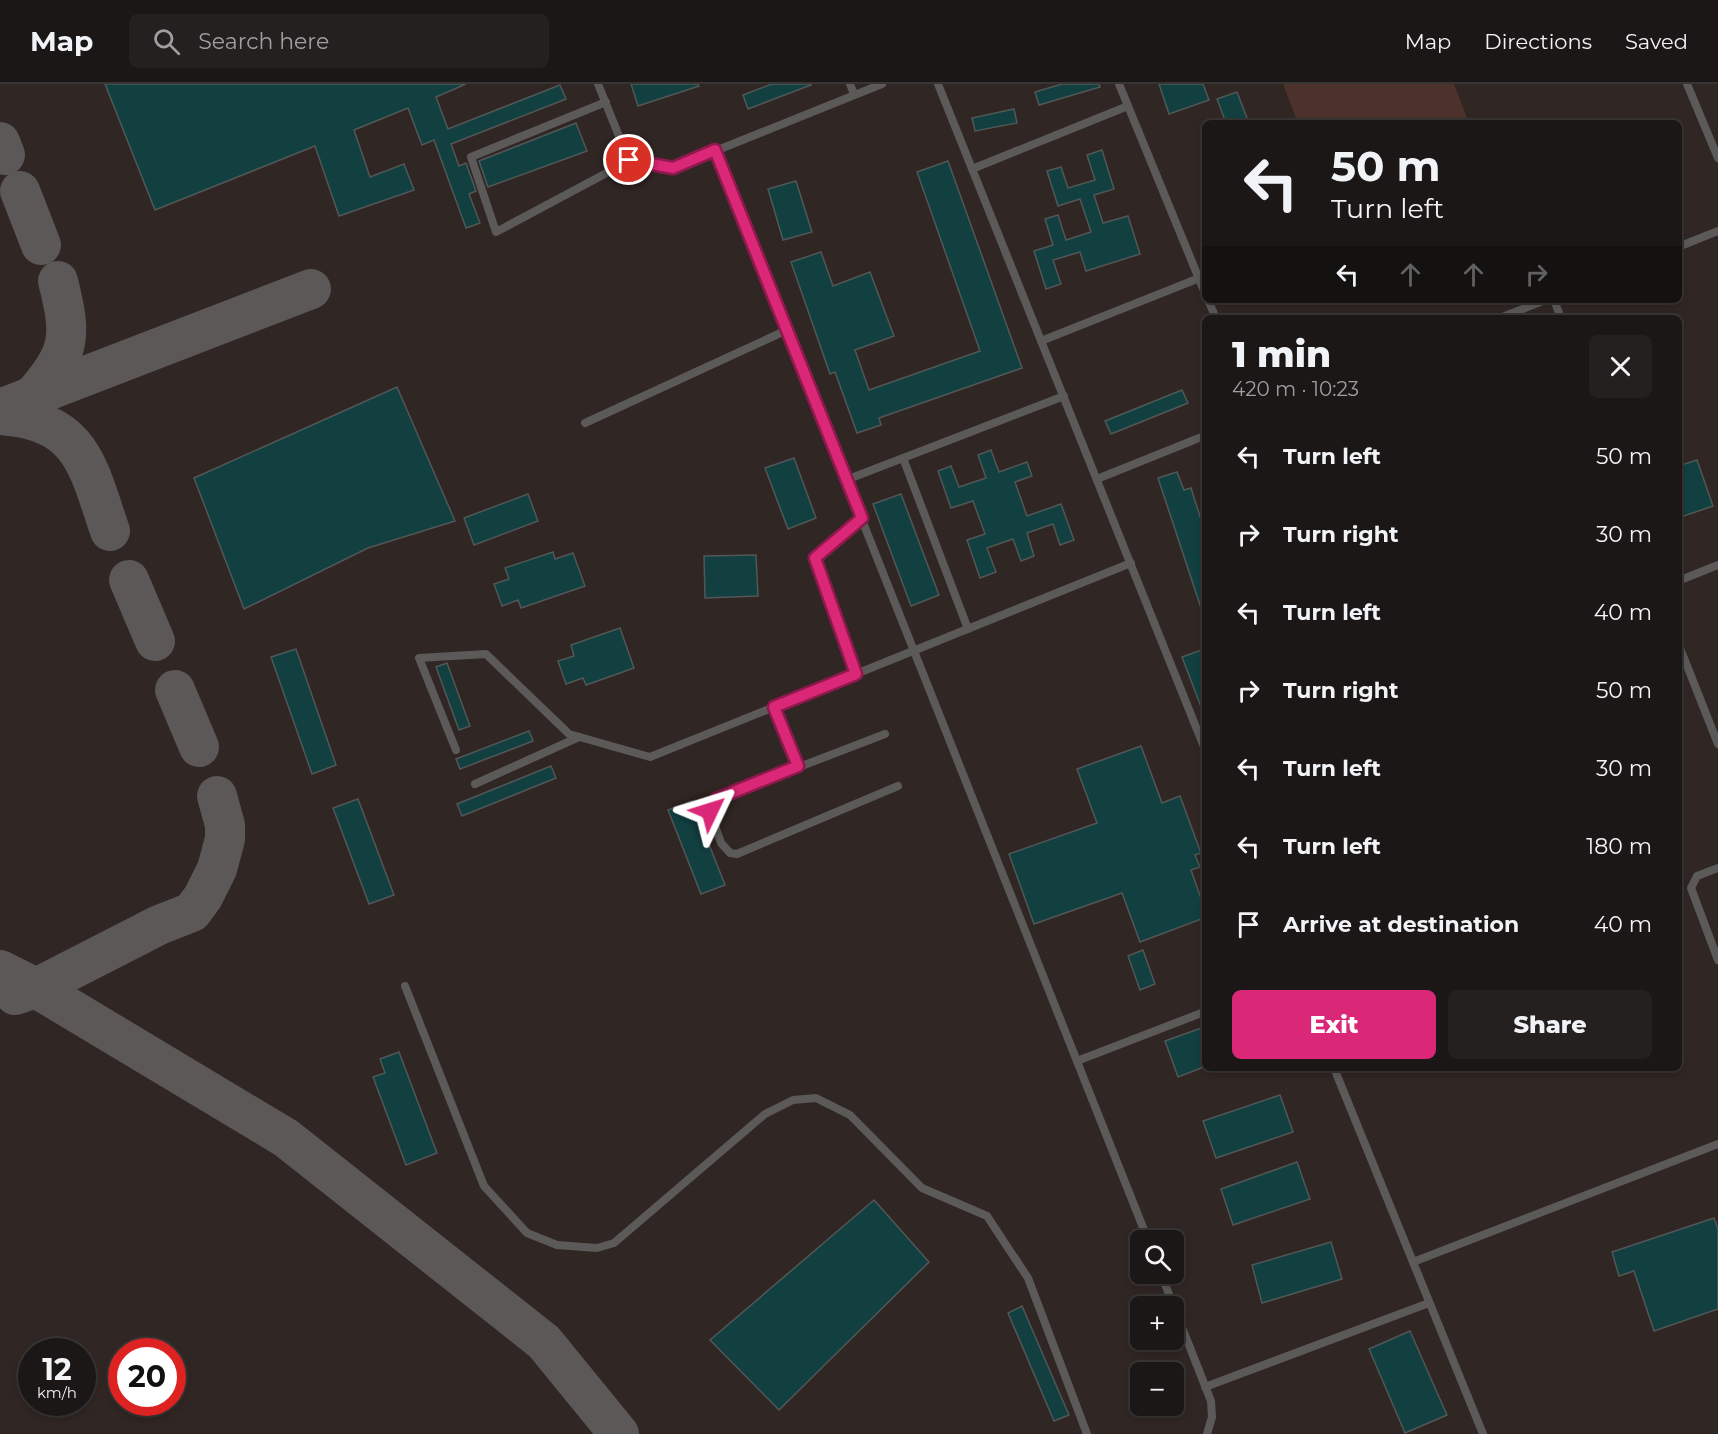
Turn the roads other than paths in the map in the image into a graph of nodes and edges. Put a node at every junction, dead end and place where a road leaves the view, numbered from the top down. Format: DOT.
graph roads {
  1 [pos="598,84"];
  2 [pos="850,84"];
  3 [pos="882,84"];
  4 [pos="938,84"];
  5 [pos="1119,84"];
  6 [pos="1688,84"];
  7 [pos="855,93"];
  8 [pos="606,102"];
  9 [pos="1128,105"];
  10 [pos="715,150"];
  11 [pos="1718,158"];
  12 [pos="629,160"];
  13 [pos="972,169"];
  14 [pos="1718,231"];
  15 [pos="1682,245"];
  16 [pos="1202,277"];
  17 [pos="1538,303"];
  18 [pos="1508,315"];
  19 [pos="787,330"];
  20 [pos="1041,341"];
  21 [pos="1064,396"];
  22 [pos="585,423"];
  23 [pos="1202,437"];
  24 [pos="903,458"];
  25 [pos="1097,479"];
  26 [pos="846,480"];
  27 [pos="862,518"];
  28 [pos="1131,563"];
  29 [pos="1718,565"];
  30 [pos="1682,579"];
  31 [pos="969,629"];
  32 [pos="914,651"];
  33 [pos="1682,654"];
  34 [pos="856,674"];
  35 [pos="774,707"];
  36 [pos="885,734"];
  37 [pos="579,737"];
  38 [pos="1202,742"];
  39 [pos="1718,744"];
  40 [pos="456,750"];
  41 [pos="798,766"];
  42 [pos="475,784"];
  43 [pos="898,786"];
  44 [pos="1718,868"];
  45 [pos="1718,960"];
  46 [pos="405,986"];
  47 [pos="1202,1013"];
  48 [pos="1077,1061"];
  49 [pos="1335,1071"];
  50 [pos="1718,1144"];
  51 [pos="1144,1230"];
  52 [pos="1413,1262"];
  53 [pos="1165,1284"];
  54 [pos="1429,1303"];
  55 [pos="1205,1387"];
  56 [pos="1087,1434"];
  57 [pos="1207,1434"];
  58 [pos="1483,1434"];
  1 -- 8 [label="lane"];
  2 -- 7 [label="lane"];
  3 -- 7 [label="lane"];
  4 -- 13 [label="lane"];
  5 -- 9 [label="lane"];
  6 -- 11 [label="lane"];
  7 -- 10 [label="lane"];
  8 -- 12 [label="lane"];
  8 -- 12 [label="lane"];
  9 -- 13 [label="lane"];
  9 -- 16 [label="lane"];
  10 -- 12 [label="lane"];
  10 -- 19 [label="lane"];
  13 -- 20 [label="lane"];
  14 -- 15 [label="lane"];
  16 -- 20 [label="lane"];
  17 -- 18 [label="lane"];
  19 -- 22 [label="lane"];
  19 -- 26 [label="lane"];
  20 -- 21 [label="lane"];
  21 -- 24 [label="lane"];
  21 -- 25 [label="lane"];
  23 -- 25 [label="lane"];
  24 -- 26 [label="lane"];
  24 -- 31 [label="lane"];
  25 -- 28 [label="lane"];
  26 -- 27 [label="lane"];
  27 -- 32 [label="lane"];
  27 -- 34 [label="lane"];
  28 -- 31 [label="lane"];
  28 -- 38 [label="lane"];
  29 -- 30 [label="lane"];
  31 -- 32 [label="lane"];
  32 -- 34 [label="lane"];
  32 -- 48 [label="lane"];
  33 -- 39 [label="lane"];
  34 -- 35 [label="lane"];
  35 -- 37 [label="lane"];
  35 -- 41 [label="lane"];
  36 -- 41 [label="lane"];
  37 -- 40 [label="lane"];
  37 -- 42 [label="lane"];
  41 -- 43 [label="lane"];
  44 -- 45 [label="lane"];
  46 -- 56 [label="lane"];
  47 -- 48 [label="lane"];
  48 -- 51 [label="lane"];
  49 -- 52 [label="lane"];
  50 -- 52 [label="lane"];
  52 -- 54 [label="lane"];
  53 -- 55 [label="lane"];
  54 -- 55 [label="lane"];
  54 -- 58 [label="lane"];
  55 -- 57 [label="lane"];
}
